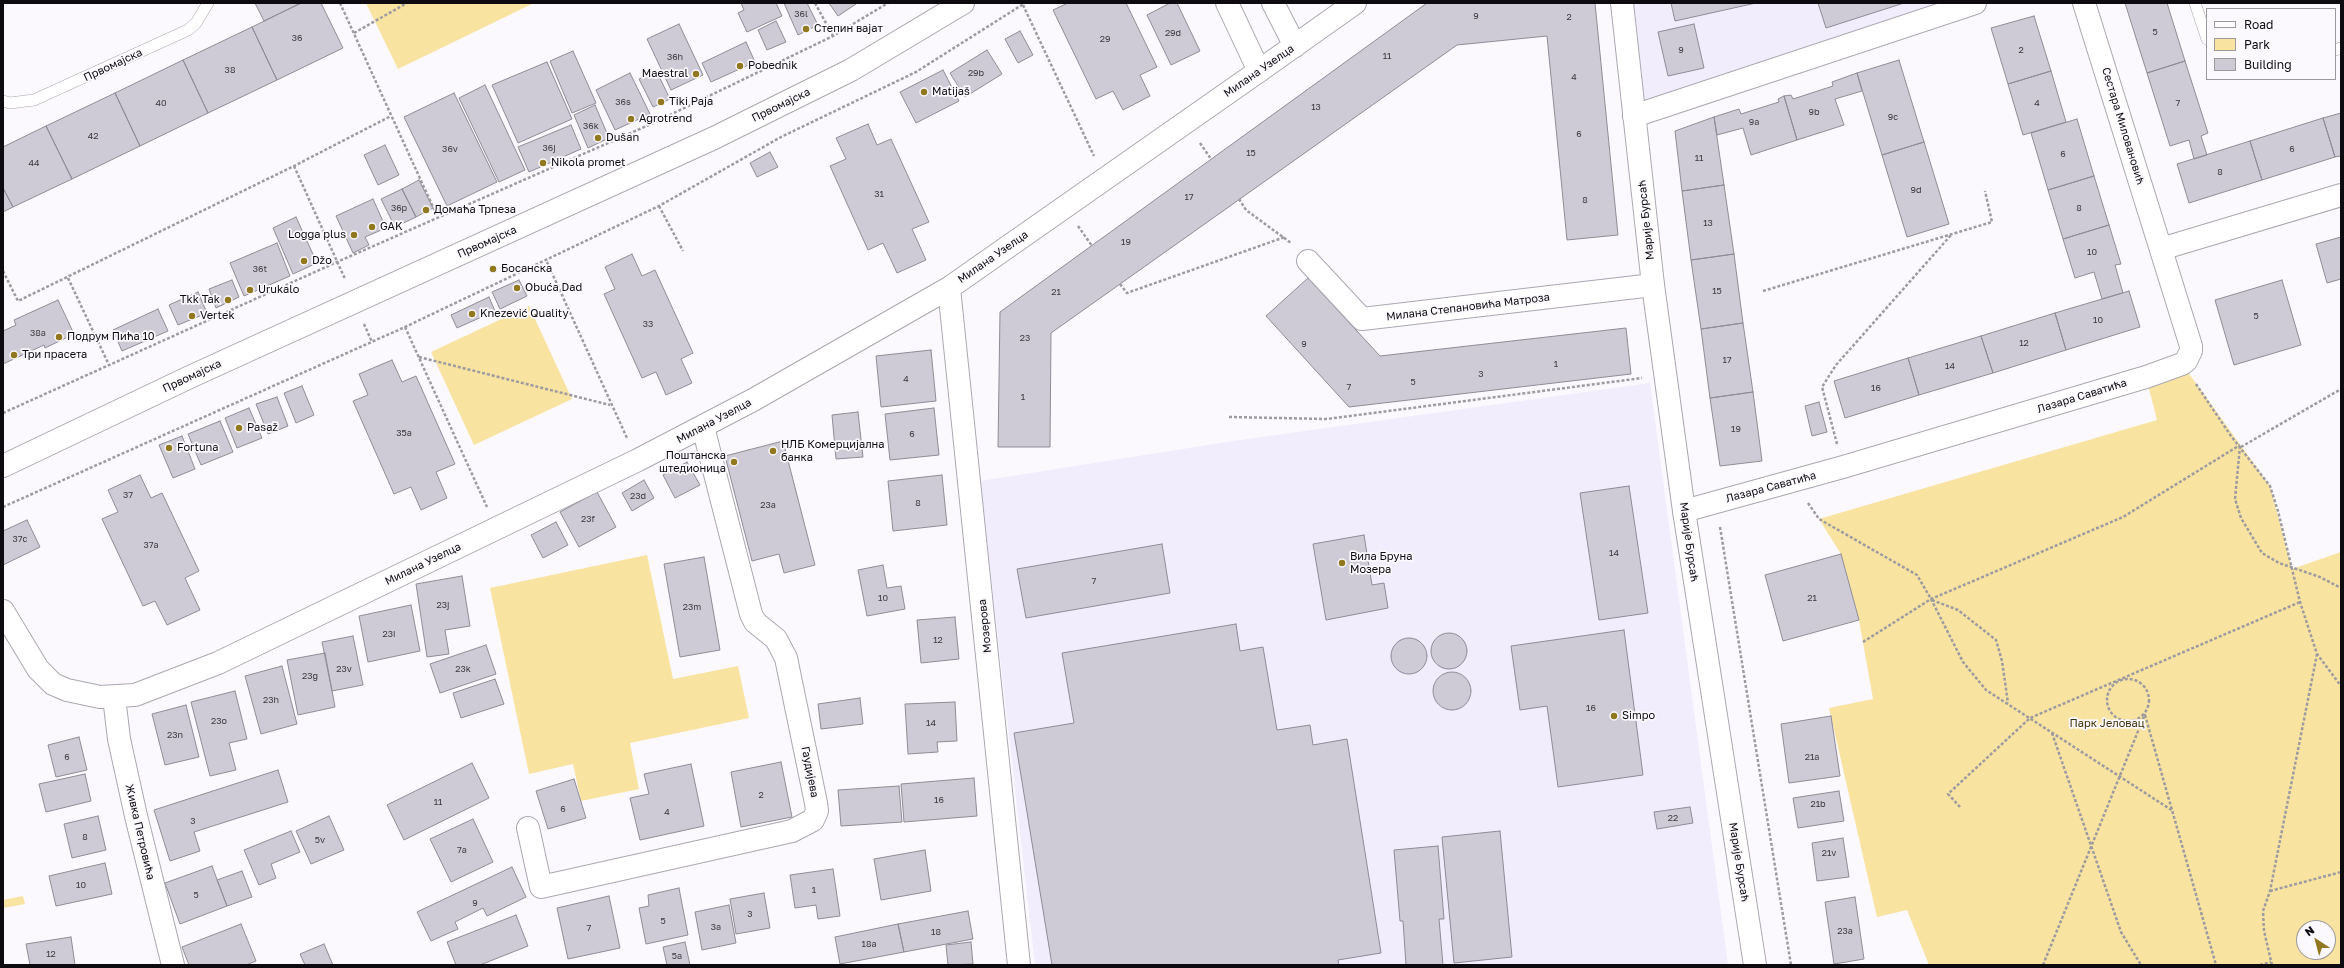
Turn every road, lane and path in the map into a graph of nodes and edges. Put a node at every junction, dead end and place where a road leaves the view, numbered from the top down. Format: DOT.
graph roads {
  1 [pos="208,3"];
  2 [pos="340,3"];
  3 [pos="407,3"];
  4 [pos="815,3"];
  5 [pos="888,3"];
  6 [pos="964,3"];
  7 [pos="1227,3"];
  8 [pos="1273,3"];
  9 [pos="1355,3"];
  10 [pos="1622,3"];
  11 [pos="1975,3"];
  12 [pos="2084,3"];
  13 [pos="2195,3"];
  14 [pos="1024,4"];
  15 [pos="354,33"];
  16 [pos="833,36"];
  17 [pos="2206,36"];
  18 [pos="1295,46"];
  19 [pos="1259,71"];
  20 [pos="3,101"];
  21 [pos="391,116"];
  22 [pos="1634,116"];
  23 [pos="294,166"];
  24 [pos="1106,180"];
  25 [pos="1985,191"];
  26 [pos="2341,195"];
  27 [pos="1239,200"];
  28 [pos="659,206"];
  29 [pos="438,218"];
  30 [pos="1952,234"];
  31 [pos="1285,237"];
  32 [pos="2161,249"];
  33 [pos="683,251"];
  34 [pos="1308,261"];
  35 [pos="337,262"];
  36 [pos="546,262"];
  37 [pos="3,271"];
  38 [pos="68,278"];
  39 [pos="1120,284"];
  40 [pos="1653,285"];
  41 [pos="949,288"];
  42 [pos="1763,291"];
  43 [pos="355,302"];
  44 [pos="405,327"];
  45 [pos="372,342"];
  46 [pos="419,357"];
  47 [pos="109,364"];
  48 [pos="2182,364"];
  49 [pos="1665,375"];
  50 [pos="2341,389"];
  51 [pos="610,405"];
  52 [pos="3,413"];
  53 [pos="1229,417"];
  54 [pos="702,427"];
  55 [pos="2240,446"];
  56 [pos="638,460"];
  57 [pos="3,466"];
  58 [pos="1843,467"];
  59 [pos="1794,481"];
  60 [pos="1715,502"];
  61 [pos="3,507"];
  62 [pos="1684,511"];
  63 [pos="497,529"];
  64 [pos="2292,569"];
  65 [pos="2341,588"];
  66 [pos="1931,599"];
  67 [pos="2300,602"];
  68 [pos="3,612"];
  69 [pos="1863,642"];
  70 [pos="2317,654"];
  71 [pos="2121,679"];
  72 [pos="2341,686"];
  73 [pos="114,697"];
  74 [pos="2008,704"];
  75 [pos="2145,714"];
  76 [pos="2030,718"];
  77 [pos="2052,733"];
  78 [pos="2119,776"];
  79 [pos="1960,807"];
  80 [pos="2173,811"];
  81 [pos="528,828"];
  82 [pos="2090,846"];
  83 [pos="2341,872"];
  84 [pos="2270,891"];
  85 [pos="2272,963"];
  86 [pos="173,965"];
  87 [pos="1019,965"];
  88 [pos="1755,965"];
  89 [pos="1791,965"];
  90 [pos="2042,965"];
  91 [pos="2141,965"];
  92 [pos="2216,965"];
  93 [pos="2260,965"];
  1 -- 20 [label="lane, Првомајска"];
  2 -- 15 [label="path"];
  3 -- 15 [label="path"];
  4 -- 16 [label="path"];
  5 -- 16 [label="path"];
  6 -- 43 [label="street, Првомајска"];
  7 -- 19 [label="street"];
  8 -- 18 [label="street"];
  9 -- 18 [label="street, Милана Узелца"];
  10 -- 22 [label="street, Марије Бурсаћ"];
  11 -- 22 [label="street"];
  12 -- 32 [label="street, Сестара Миловановић"];
  13 -- 17 [label="lane"];
  14 -- 24 [label="path"];
  14 -- 28 [label="path"];
  15 -- 21 [label="path"];
  16 -- 29 [label="path"];
  18 -- 19 [label="street, Милана Узелца"];
  19 -- 24 [label="street, Милана Узелца"];
  21 -- 23 [label="path"];
  21 -- 29 [label="path"];
  22 -- 40 [label="street, Марије Бурсаћ"];
  23 -- 35 [label="path"];
  23 -- 38 [label="path"];
  24 -- 41 [label="street, Милана Узелца"];
  25 -- 30 [label="path"];
  26 -- 32 [label="street"];
  27 -- 31 [label="path"];
  28 -- 33 [label="path"];
  28 -- 36 [label="path"];
  29 -- 35 [label="path"];
  30 -- 42 [label="path"];
  30 -- 58 [label="path"];
  31 -- 34 [label="path"];
  31 -- 39 [label="path"];
  32 -- 48 [label="street"];
  34 -- 40 [label="street, Милана Степановића Матроза"];
  35 -- 43 [label="path"];
  35 -- 47 [label="path"];
  36 -- 44 [label="path"];
  36 -- 51 [label="path"];
  37 -- 38 [label="path"];
  38 -- 47 [label="path"];
  40 -- 49 [label="street, Марије Бурсаћ"];
  41 -- 54 [label="street, Милана Узелца"];
  41 -- 87 [label="street, Мозерова"];
  43 -- 45 [label="path"];
  43 -- 57 [label="street, Првомајска"];
  44 -- 45 [label="path"];
  44 -- 46 [label="path"];
  45 -- 61 [label="path"];
  46 -- 51 [label="path"];
  46 -- 63 [label="path"];
  47 -- 52 [label="path"];
  48 -- 55 [label="path"];
  48 -- 58 [label="street, Лазара Саватића"];
  49 -- 53 [label="path"];
  49 -- 62 [label="street, Марије Бурсаћ"];
  50 -- 55 [label="path"];
  51 -- 56 [label="path"];
  54 -- 56 [label="street, Милана Узелца"];
  54 -- 81 [label="street, Гаудијева"];
  55 -- 64 [label="path"];
  55 -- 64 [label="path"];
  55 -- 66 [label="path"];
  56 -- 63 [label="street, Милана Узелца"];
  58 -- 59 [label="street, Лазара Саватића"];
  59 -- 60 [label="street, Лазара Саватића"];
  59 -- 66 [label="path"];
  60 -- 62 [label="street, Лазара Саватића"];
  60 -- 89 [label="path"];
  62 -- 88 [label="street, Марије Бурсаћ"];
  63 -- 73 [label="street, Милана Узелца"];
  64 -- 65 [label="path"];
  64 -- 67 [label="path"];
  66 -- 69 [label="path"];
  66 -- 74 [label="path"];
  66 -- 74 [label="path"];
  67 -- 70 [label="path"];
  67 -- 71 [label="path"];
  68 -- 73 [label="street, Милана Узелца"];
  70 -- 72 [label="path"];
  70 -- 84 [label="path"];
  71 -- 75 [label="path"];
  71 -- 75 [label="path"];
  71 -- 76 [label="path"];
  73 -- 86 [label="street, Живка Петровића"];
  74 -- 76 [label="path"];
  75 -- 78 [label="path"];
  75 -- 80 [label="path"];
  76 -- 77 [label="path"];
  76 -- 79 [label="path"];
  77 -- 78 [label="path"];
  77 -- 82 [label="path"];
  78 -- 80 [label="path"];
  78 -- 82 [label="path"];
  80 -- 92 [label="path"];
  82 -- 90 [label="path"];
  82 -- 91 [label="path"];
  83 -- 84 [label="path"];
  84 -- 85 [label="path"];
  85 -- 93 [label="path"];
}
